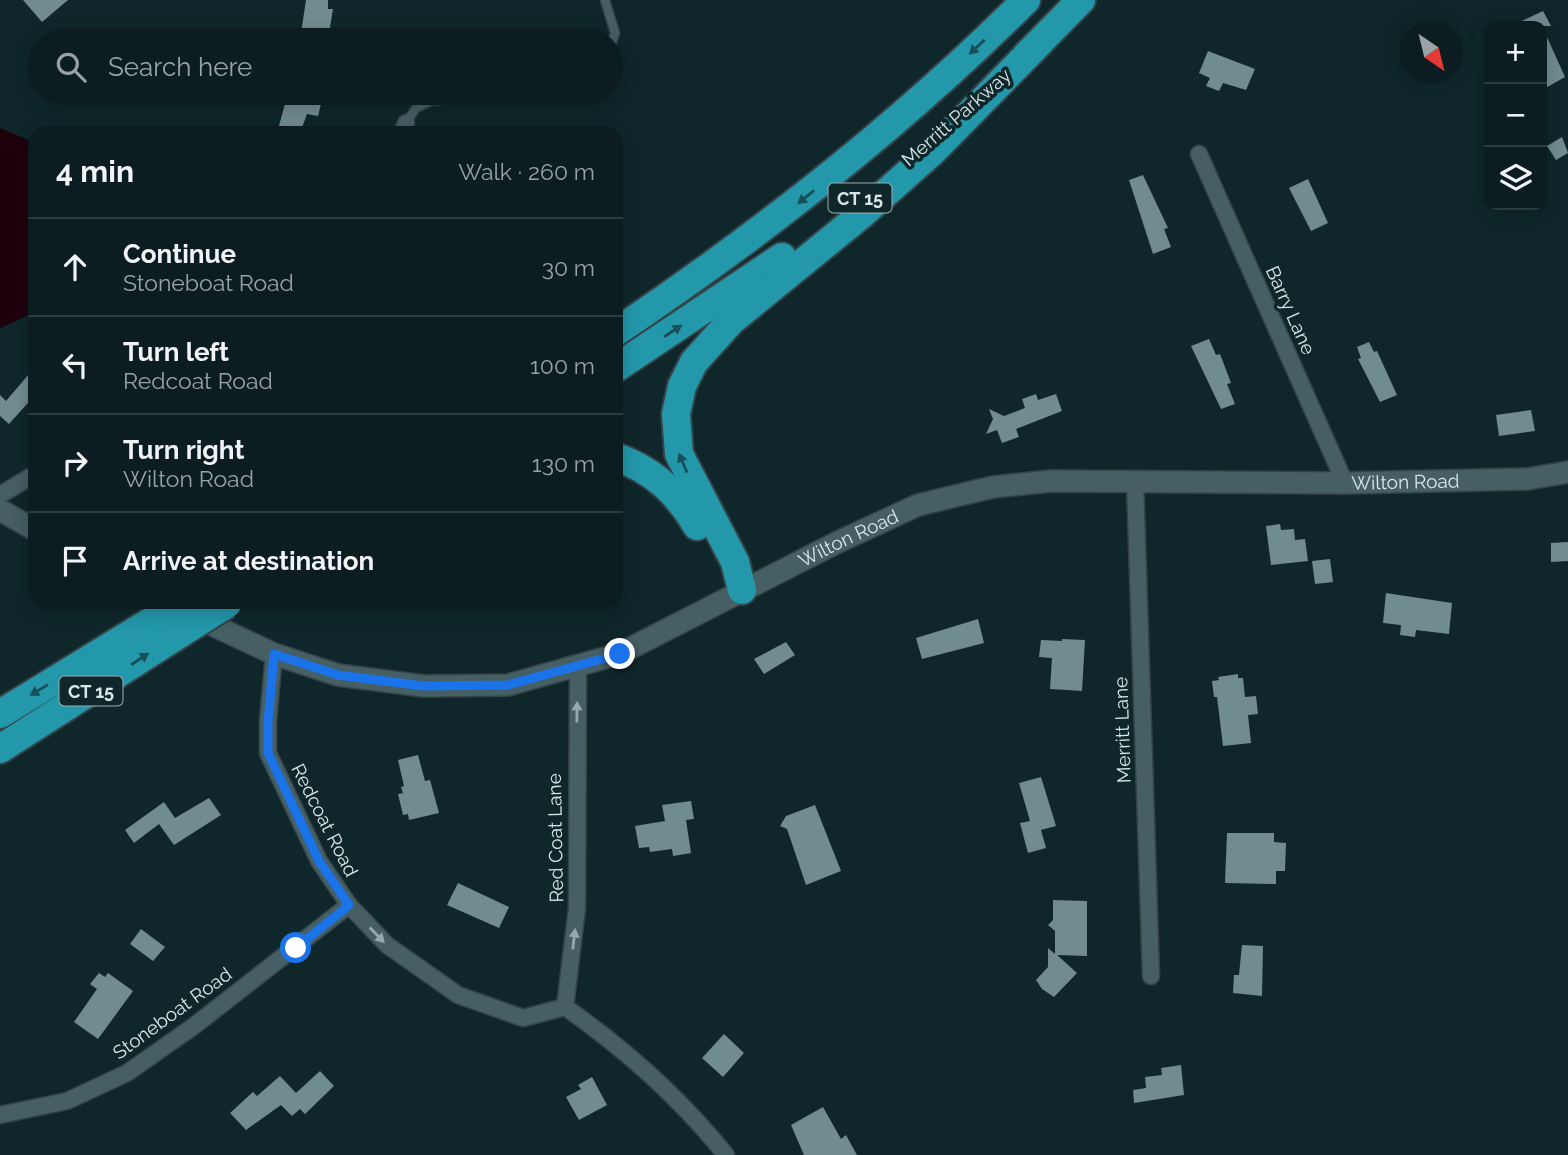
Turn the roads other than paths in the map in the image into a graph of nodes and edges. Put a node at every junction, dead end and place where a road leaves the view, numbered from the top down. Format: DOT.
graph roads {
  1 [pos="604,0"];
  2 [pos="1026,0"];
  3 [pos="1081,0"];
  4 [pos="613,28"];
  5 [pos="1039,43"];
  6 [pos="421,105"];
  7 [pos="405,126"];
  8 [pos="1199,154"];
  9 [pos="623,327"];
  10 [pos="623,363"];
  11 [pos="623,460"];
  12 [pos="1568,472"];
  13 [pos="28,478"];
  14 [pos="1135,482"];
  15 [pos="1345,483"];
  16 [pos="0,495"];
  17 [pos="0,510"];
  18 [pos="28,526"];
  19 [pos="742,590"];
  20 [pos="195,609"];
  21 [pos="173,613"];
  22 [pos="274,654"];
  23 [pos="578,668"];
  24 [pos="0,714"];
  25 [pos="0,749"];
  26 [pos="349,905"];
  27 [pos="1151,976"];
  28 [pos="565,1007"];
  29 [pos="0,1115"];
  30 [pos="726,1155"];
  1 -- 4 [label="lane"];
  2 -- 9 [label="highway, Merritt Parkway / CT 15, one-way"];
  3 -- 5 [label="highway, Merritt Parkway / CT 15"];
  10 -- 5 [label="highway, Merritt Parkway / CT 15, one-way"];
  19 -- 5 [label="highway, one-way"];
  6 -- 7 [label="lane"];
  8 -- 15 [label="street, Barry Lane"];
  11 -- 19 [label="highway"];
  12 -- 15 [label="main road, Wilton Road"];
  13 -- 16 [label="street"];
  14 -- 15 [label="main road, Wilton Road"];
  14 -- 19 [label="main road, Wilton Road"];
  14 -- 27 [label="street, Merritt Lane"];
  17 -- 18 [label="main road"];
  19 -- 23 [label="main road, Wilton Road"];
  20 -- 21 [label="highway, CT 15, bridge"];
  21 -- 22 [label="main road, Wilton Road"];
  21 -- 24 [label="highway, CT 15, one-way"];
  25 -- 21 [label="highway, CT 15, one-way"];
  22 -- 23 [label="main road, Wilton Road"];
  22 -- 26 [label="street, Redcoat Road"];
  28 -- 23 [label="street, Red Coat Lane, one-way"];
  26 -- 28 [label="street, Redcoat Road, one-way"];
  26 -- 29 [label="street, Stoneboat Road"];
  28 -- 30 [label="street"];
}
